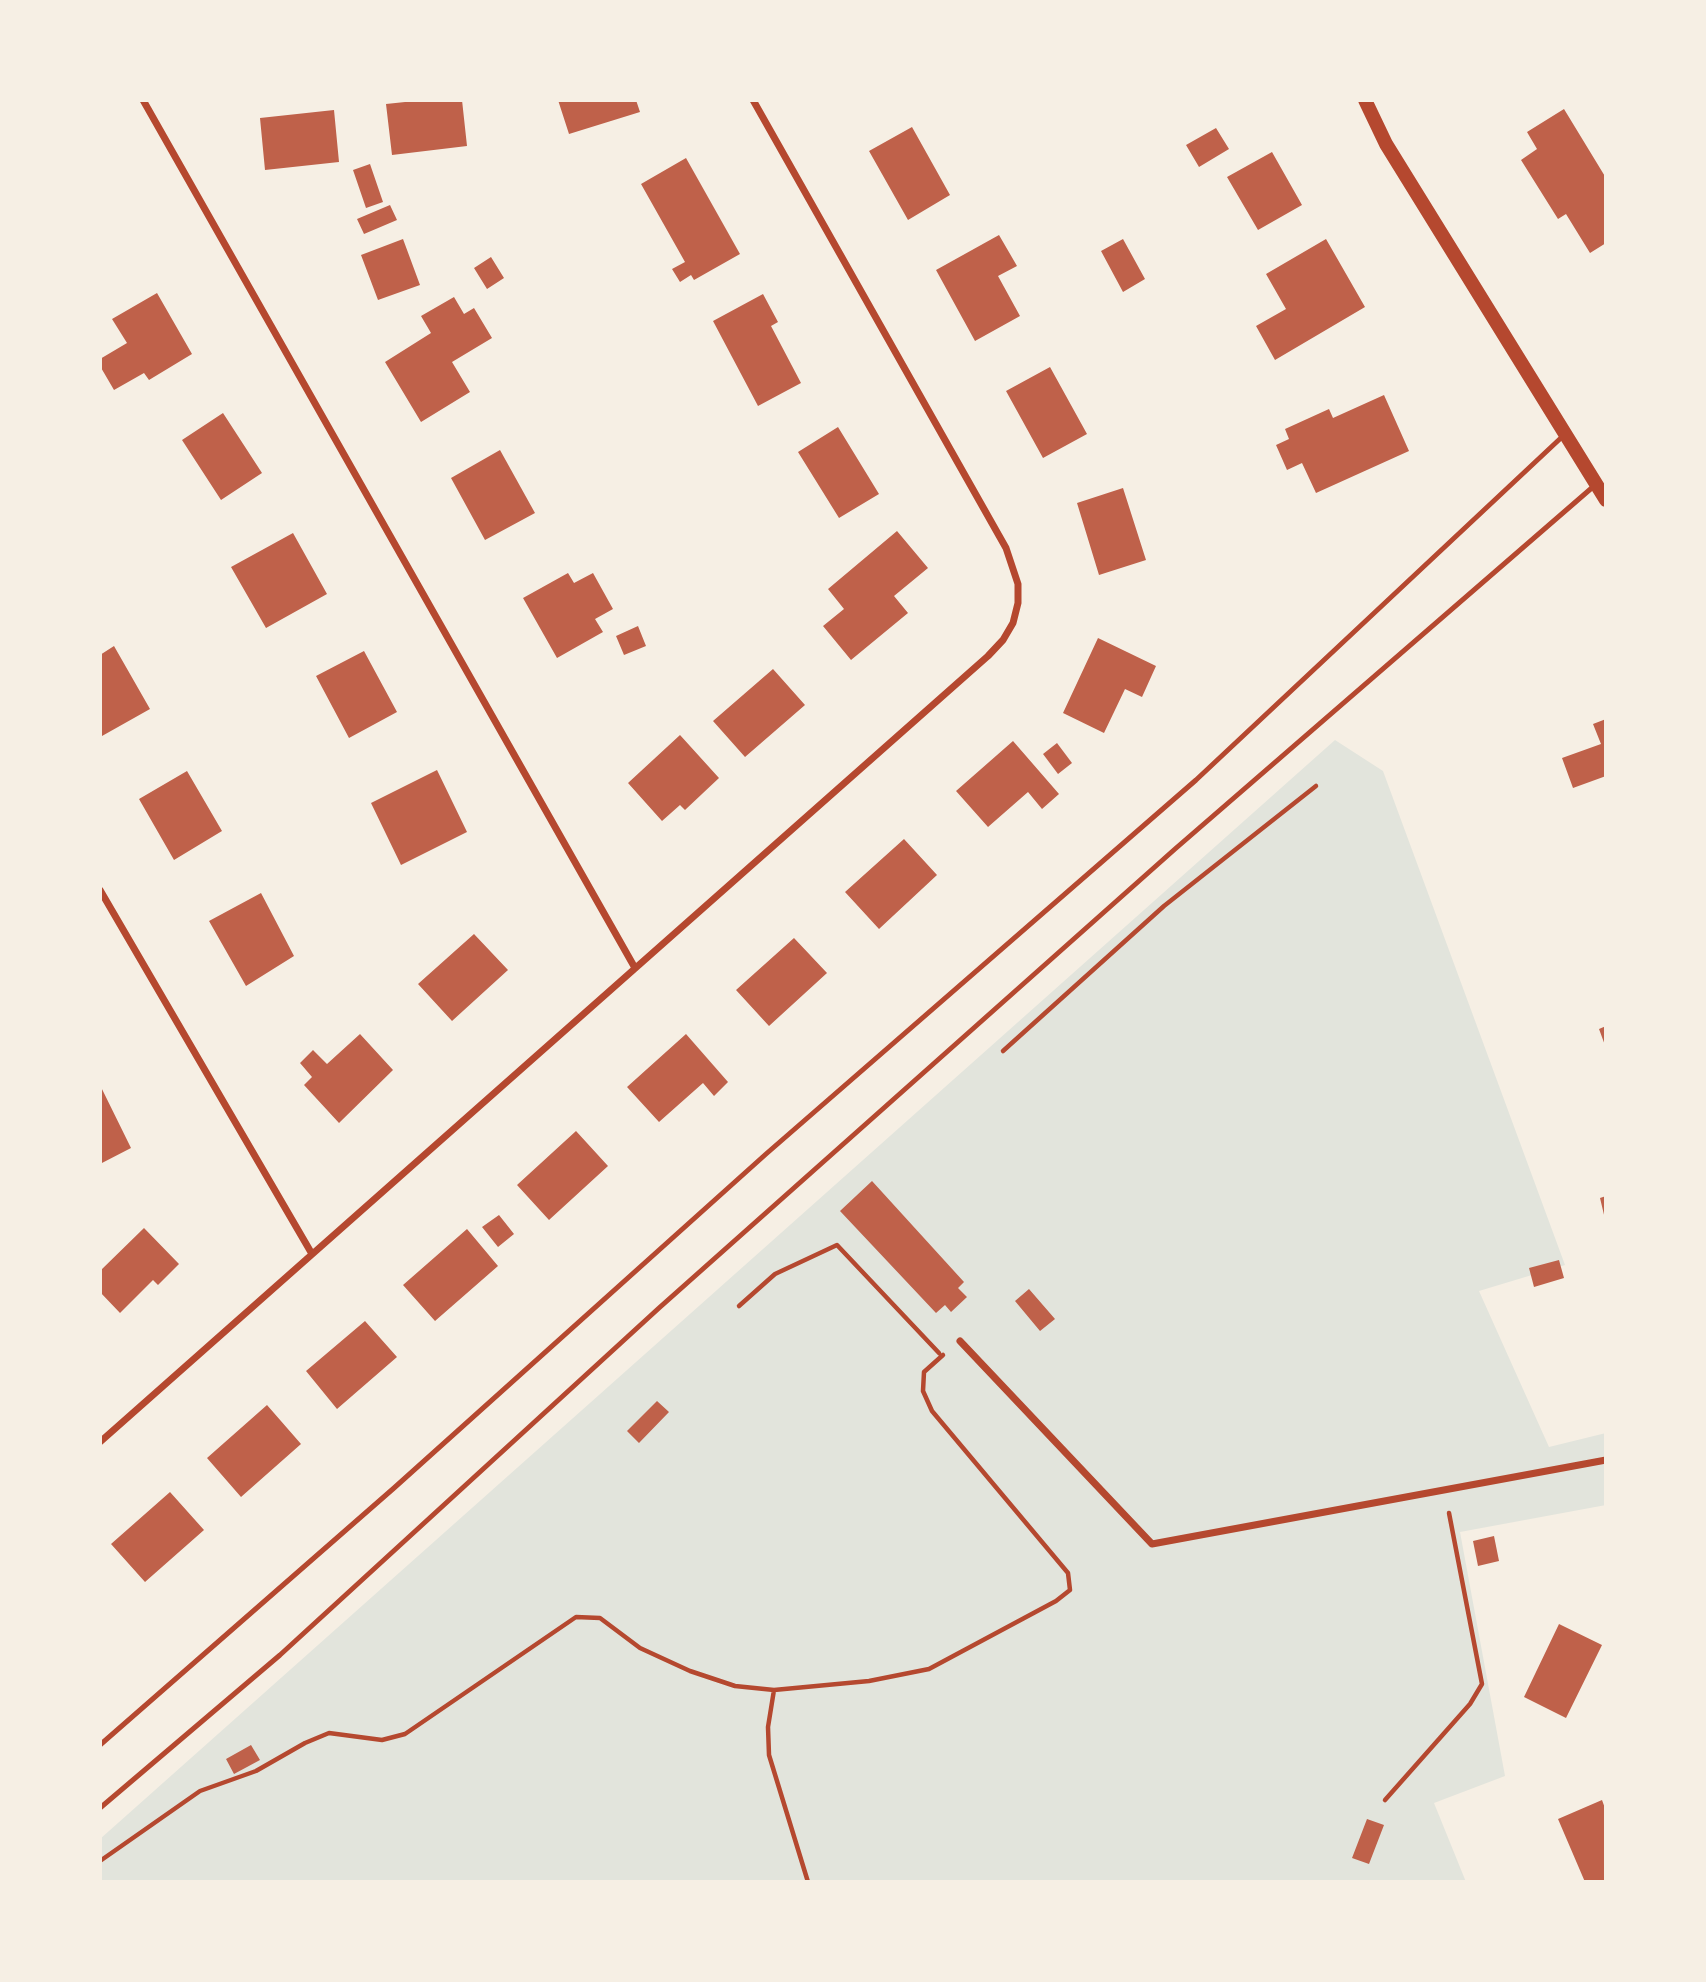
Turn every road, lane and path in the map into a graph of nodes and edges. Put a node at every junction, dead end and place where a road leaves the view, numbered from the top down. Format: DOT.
graph roads {
  1 [pos="143,100"];
  2 [pos="753,100"];
  3 [pos="1365,100"];
  4 [pos="1564,434"];
  5 [pos="1596,484"];
  6 [pos="1606,500"];
  7 [pos="1316,786"];
  8 [pos="100,890"];
  9 [pos="635,968"];
  10 [pos="1003,1051"];
  11 [pos="312,1254"];
  12 [pos="738,1306"];
  13 [pos="960,1341"];
  14 [pos="942,1356"];
  15 [pos="100,1442"];
  16 [pos="1606,1460"];
  17 [pos="1445,1491"];
  18 [pos="774,1690"];
  19 [pos="100,1745"];
  20 [pos="1385,1800"];
  21 [pos="100,1808"];
  22 [pos="100,1861"];
  23 [pos="808,1882"];
  1 -- 9 [label="street"];
  2 -- 9 [label="street"];
  3 -- 4 [label="main road"];
  4 -- 5 [label="main road"];
  4 -- 19 [label="lane"];
  5 -- 6 [label="main road"];
  5 -- 21 [label="lane"];
  7 -- 10 [label="path"];
  8 -- 11 [label="street"];
  9 -- 11 [label="street"];
  11 -- 15 [label="street"];
  12 -- 14 [label="path"];
  13 -- 14 [label="path"];
  13 -- 17 [label="street"];
  14 -- 18 [label="path"];
  16 -- 17 [label="street"];
  17 -- 20 [label="path"];
  18 -- 22 [label="path"];
  18 -- 23 [label="path"];
}
